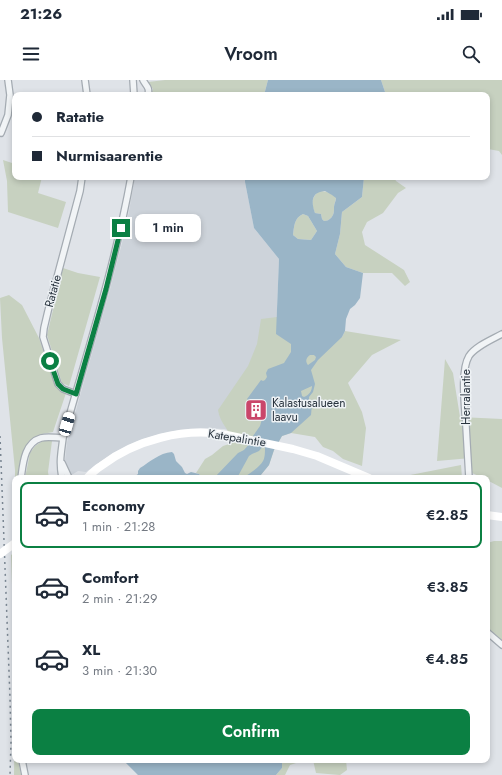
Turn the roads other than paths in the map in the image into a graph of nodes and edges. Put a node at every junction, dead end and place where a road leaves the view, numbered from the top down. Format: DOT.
graph roads {
  1 [pos="8,80"];
  2 [pos="85,80"];
  3 [pos="133,80"];
  4 [pos="143,80"];
  5 [pos="87,92"];
  6 [pos="134,92"];
  7 [pos="149,92"];
  8 [pos="1,133"];
  9 [pos="82,180"];
  10 [pos="130,180"];
  11 [pos="502,334"];
  12 [pos="76,394"];
  13 [pos="63,438"];
  14 [pos="60,459"];
  15 [pos="21,475"];
  16 [pos="62,475"];
  17 [pos="67,475"];
  18 [pos="90,475"];
  19 [pos="362,475"];
  20 [pos="469,475"];
  21 [pos="490,515"];
  22 [pos="502,517"];
  23 [pos="12,545"];
  24 [pos="0,554"];
  25 [pos="490,635"];
  26 [pos="502,645"];
  27 [pos="23,763"];
  28 [pos="25,775"];
  1 -- 8 [label="street"];
  2 -- 5 [label="street"];
  3 -- 6 [label="street"];
  4 -- 7 [label="street"];
  9 -- 12 [label="street, Ratatie"];
  10 -- 12 [label="street"];
  11 -- 20 [label="street, Herralantie"];
  12 -- 13 [label="street"];
  13 -- 14 [label="street"];
  13 -- 15 [label="street"];
  14 -- 16 [label="street"];
  14 -- 17 [label="street"];
  18 -- 19 [label="street, Katepalintie"];
  21 -- 22 [label="street"];
  23 -- 24 [label="street, bridge"];
  25 -- 26 [label="street"];
  27 -- 28 [label="street"];
}
